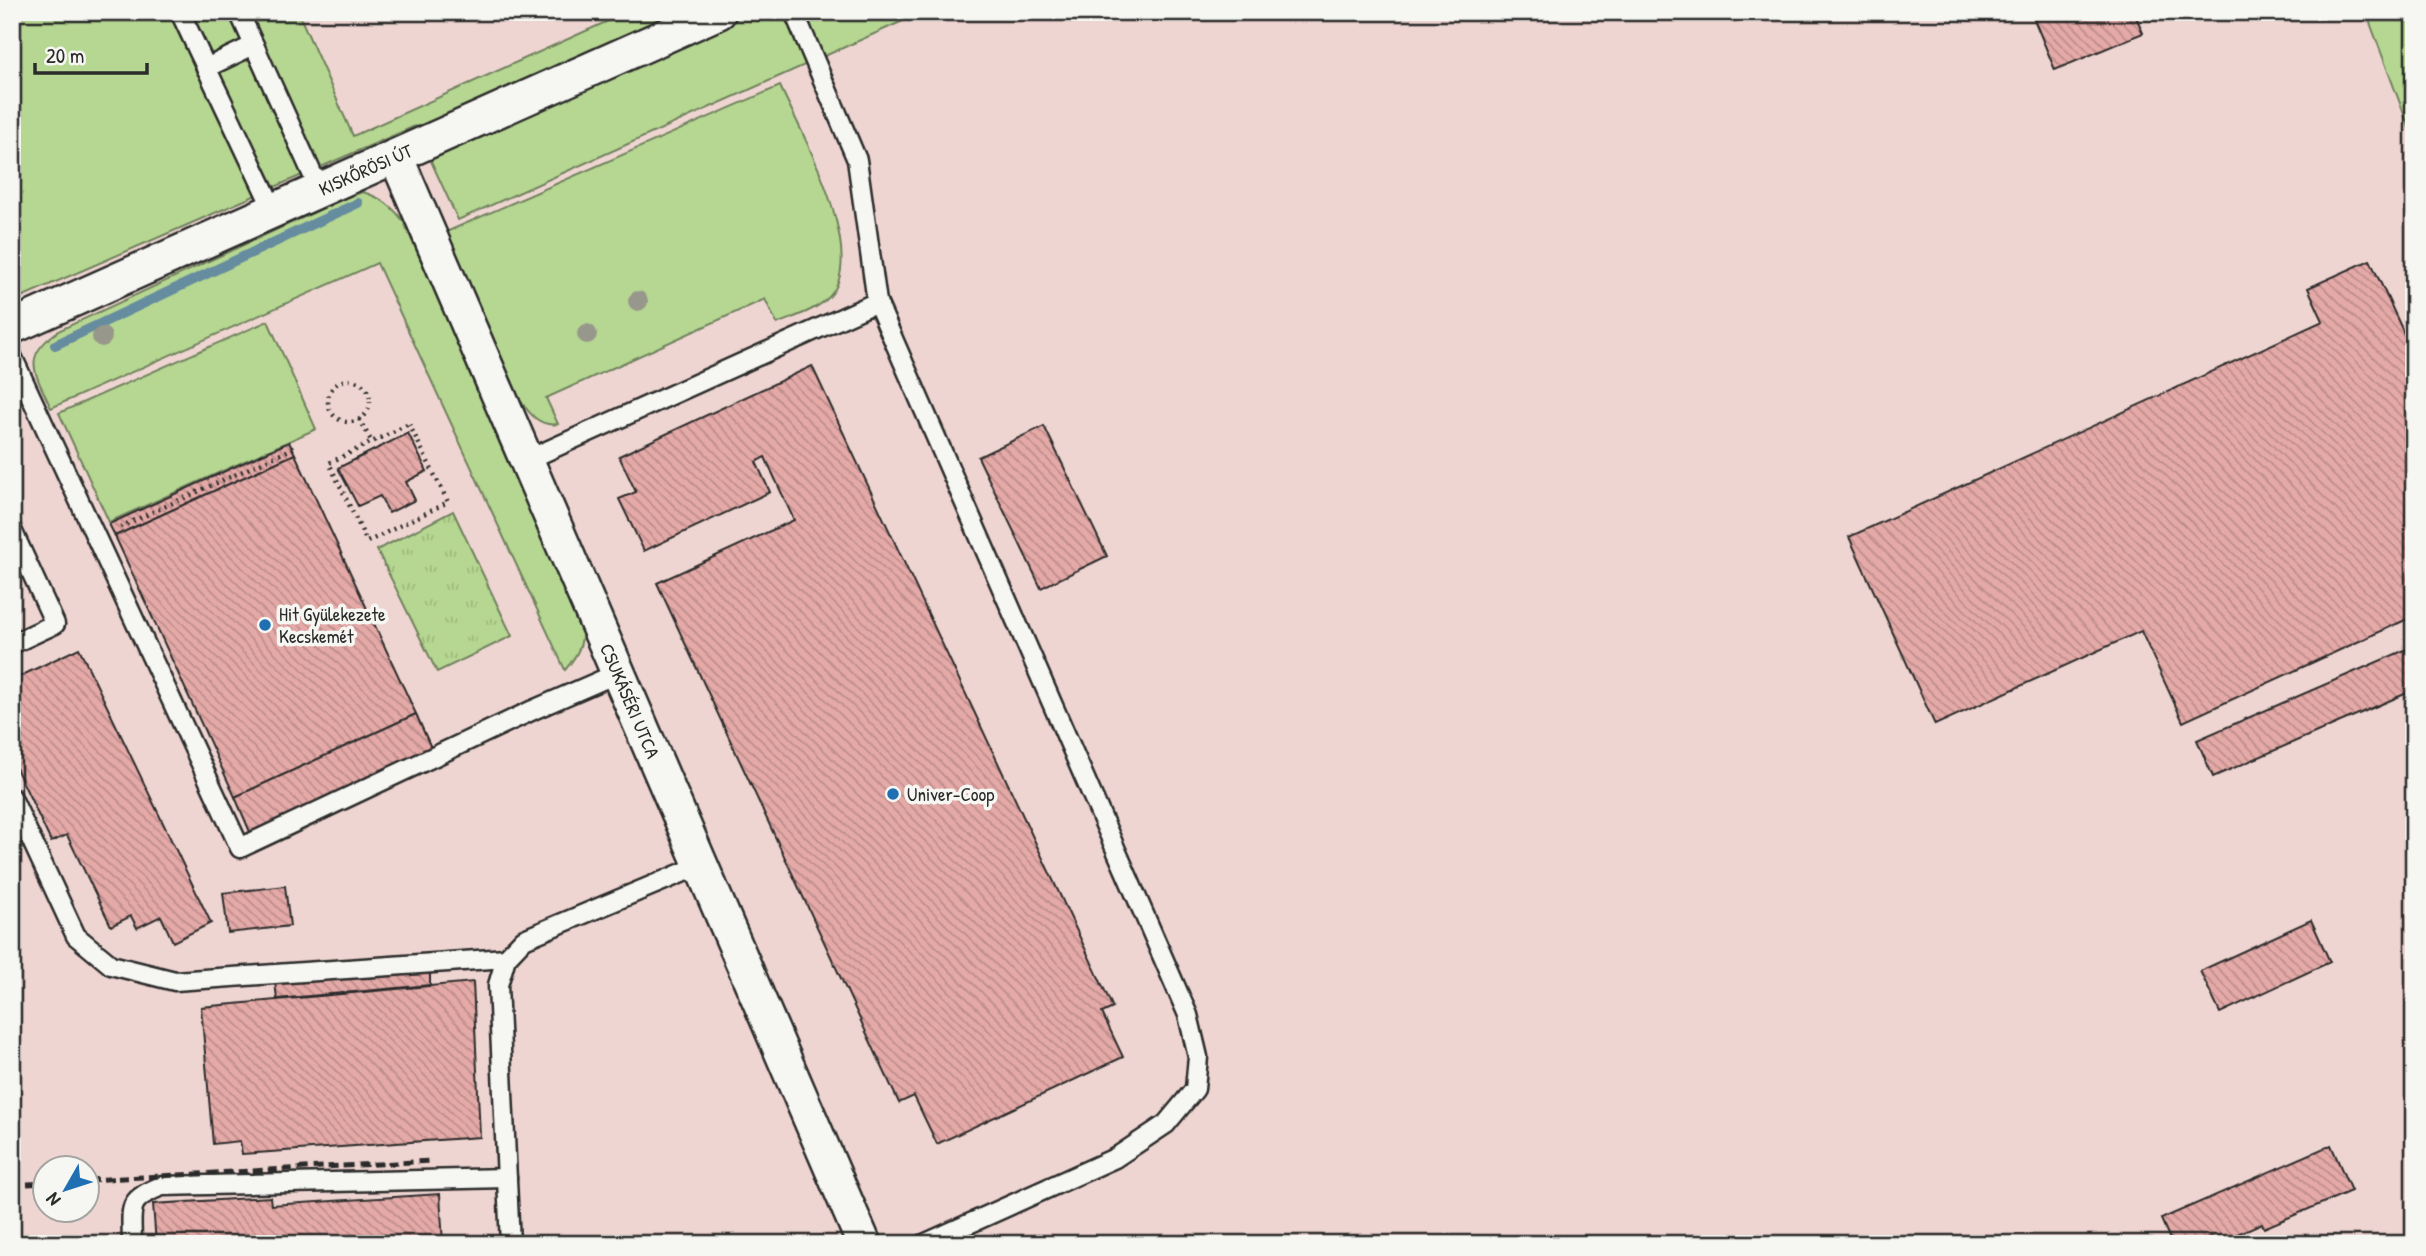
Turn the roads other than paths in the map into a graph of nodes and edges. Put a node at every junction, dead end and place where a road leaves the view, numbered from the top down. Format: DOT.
graph roads {
  1 [pos="180,12"];
  2 [pos="239,12"];
  3 [pos="719,12"];
  4 [pos="794,12"];
  5 [pos="254,45"];
  6 [pos="206,68"];
  7 [pos="396,157"];
  8 [pos="320,191"];
  9 [pos="275,211"];
  10 [pos="877,302"];
  11 [pos="12,327"];
  12 [pos="12,356"];
  13 [pos="527,460"];
  14 [pos="12,530"];
  15 [pos="12,644"];
  16 [pos="618,673"];
  17 [pos="12,798"];
  18 [pos="701,865"];
  19 [pos="506,958"];
  20 [pos="507,1178"];
  21 [pos="132,1244"];
  22 [pos="510,1244"];
  23 [pos="864,1244"];
  24 [pos="924,1244"];
  1 -- 6 [label="lane"];
  2 -- 5 [label="lane"];
  3 -- 7 [label="street, KISKŐRÖSI ÚT"];
  4 -- 10 [label="lane"];
  5 -- 6 [label="lane"];
  5 -- 8 [label="lane"];
  6 -- 9 [label="lane"];
  7 -- 8 [label="street, KISKŐRÖSI ÚT"];
  7 -- 13 [label="street, CSUKÁSÉRI UTCA"];
  8 -- 9 [label="street, KISKŐRÖSI ÚT"];
  9 -- 11 [label="street, KISKŐRÖSI ÚT"];
  10 -- 13 [label="lane"];
  10 -- 24 [label="lane"];
  12 -- 16 [label="lane"];
  13 -- 16 [label="street, CSUKÁSÉRI UTCA"];
  14 -- 15 [label="lane"];
  16 -- 18 [label="street, CSUKÁSÉRI UTCA"];
  17 -- 19 [label="lane"];
  18 -- 19 [label="lane"];
  18 -- 23 [label="street, CSUKÁSÉRI UTCA"];
  19 -- 20 [label="lane"];
  20 -- 21 [label="lane"];
  20 -- 22 [label="lane"];
}
